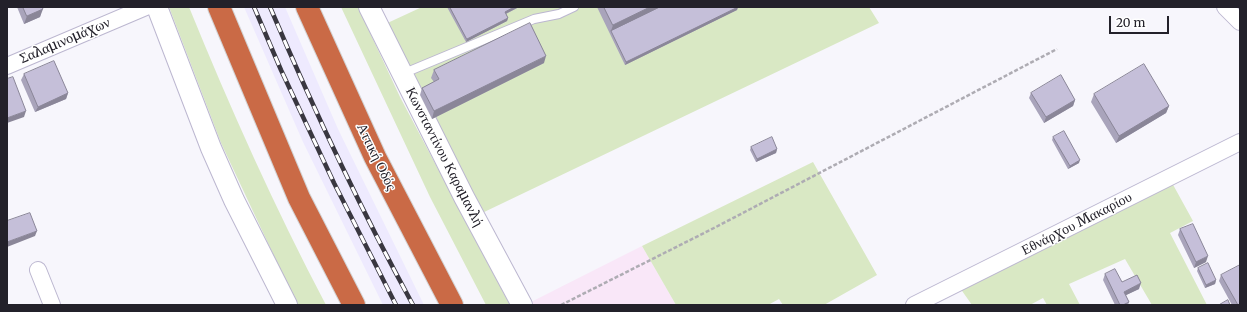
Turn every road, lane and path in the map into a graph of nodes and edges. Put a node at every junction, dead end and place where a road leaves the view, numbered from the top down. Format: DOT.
graph roads {
  1 [pos="146,7"];
  2 [pos="157,7"];
  3 [pos="218,7"];
  4 [pos="307,7"];
  5 [pos="369,7"];
  6 [pos="574,7"];
  7 [pos="1225,7"];
  8 [pos="1240,22"];
  9 [pos="1057,49"];
  10 [pos="7,66"];
  11 [pos="402,74"];
  12 [pos="1240,142"];
  13 [pos="38,270"];
  14 [pos="52,305"];
  15 [pos="287,305"];
  16 [pos="354,305"];
  17 [pos="452,305"];
  18 [pos="522,305"];
  19 [pos="561,305"];
  20 [pos="914,305"];
  1 -- 10 [label="street, Σαλαμινομάχων"];
  2 -- 15 [label="street"];
  3 -- 16 [label="highway"];
  4 -- 17 [label="highway, Αττική Οδός"];
  5 -- 11 [label="street, Κωνσταντίνου Καραμανλή"];
  6 -- 11 [label="lane"];
  7 -- 8 [label="street"];
  9 -- 19 [label="path"];
  11 -- 18 [label="street, Κωνσταντίνου Καραμανλή"];
  12 -- 20 [label="street, Εθνάρχου Μακαρίου"];
  13 -- 14 [label="street"];
}
